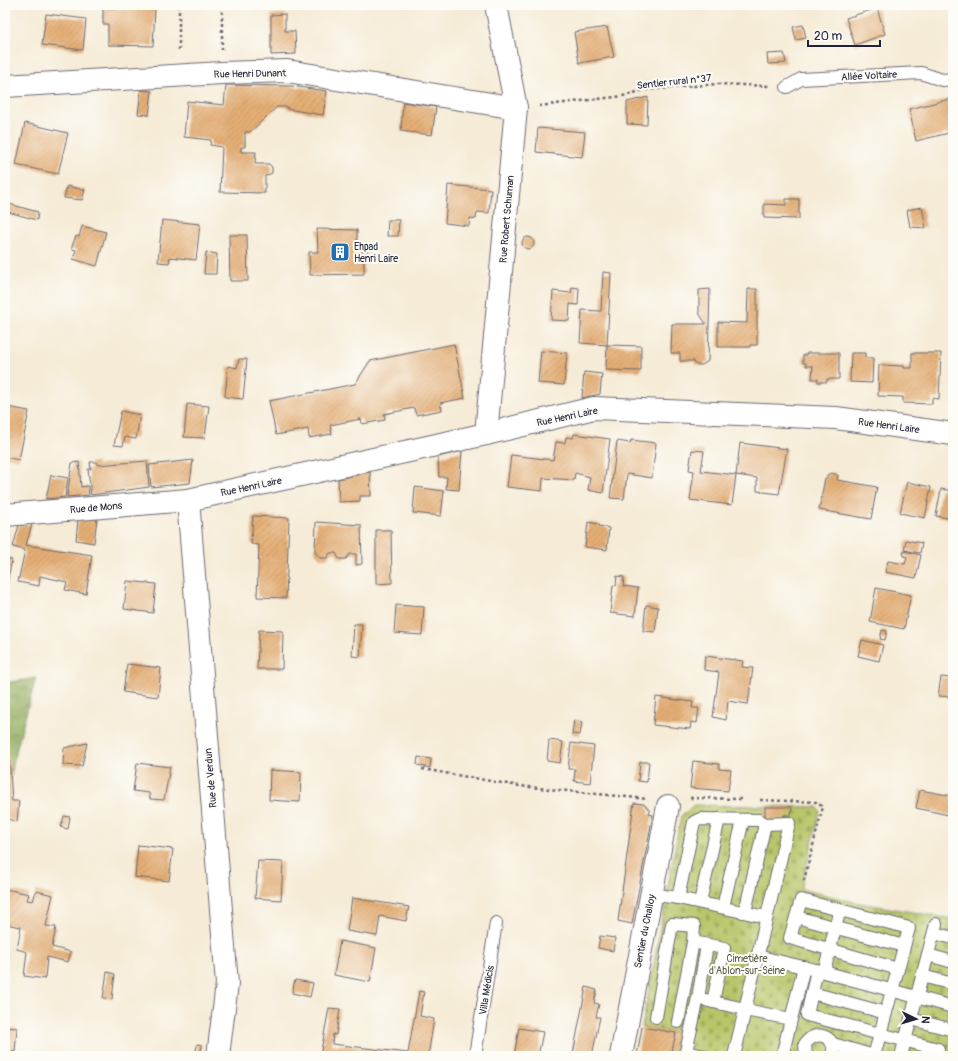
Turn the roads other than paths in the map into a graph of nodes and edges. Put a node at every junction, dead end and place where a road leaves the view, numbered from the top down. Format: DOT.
graph roads {
  1 [pos="496,5"];
  2 [pos="953,79"];
  3 [pos="5,86"];
  4 [pos="787,87"];
  5 [pos="516,108"];
  6 [pos="486,434"];
  7 [pos="953,434"];
  8 [pos="188,500"];
  9 [pos="5,515"];
  10 [pos="668,806"];
  11 [pos="719,819"];
  12 [pos="743,820"];
  13 [pos="765,824"];
  14 [pos="651,894"];
  15 [pos="678,898"];
  16 [pos="700,902"];
  17 [pos="722,907"];
  18 [pos="840,909"];
  19 [pos="745,912"];
  20 [pos="766,917"];
  21 [pos="796,917"];
  22 [pos="496,923"];
  23 [pos="835,928"];
  24 [pos="953,938"];
  25 [pos="693,942"];
  26 [pos="707,945"];
  27 [pos="904,946"];
  28 [pos="830,949"];
  29 [pos="928,955"];
  30 [pos="757,956"];
  31 [pos="953,962"];
  32 [pos="804,967"];
  33 [pos="898,969"];
  34 [pos="821,971"];
  35 [pos="922,976"];
  36 [pos="953,984"];
  37 [pos="892,990"];
  38 [pos="812,993"];
  39 [pos="917,997"];
  40 [pos="698,998"];
  41 [pos="713,1002"];
  42 [pos="953,1007"];
  43 [pos="745,1010"];
  44 [pos="886,1013"];
  45 [pos="656,1017"];
  46 [pos="791,1019"];
  47 [pos="911,1019"];
  48 [pos="678,1022"];
  49 [pos="950,1028"];
  50 [pos="880,1034"];
  51 [pos="905,1040"];
  52 [pos="832,1050"];
  53 [pos="937,1052"];
  54 [pos="686,1054"];
  55 [pos="876,1055"];
  56 [pos="218,1056"];
  57 [pos="475,1056"];
  58 [pos="621,1056"];
  59 [pos="704,1056"];
  60 [pos="734,1056"];
  61 [pos="782,1056"];
  62 [pos="806,1056"];
  63 [pos="902,1056"];
  1 -- 5 [label="street, Rue Robert Schuman"];
  2 -- 4 [label="lane, Allée Voltaire"];
  3 -- 5 [label="street, Rue Henri Dunant"];
  5 -- 6 [label="street, Rue Robert Schuman"];
  6 -- 7 [label="street, Rue Henri Laire"];
  6 -- 8 [label="street, Rue Henri Laire"];
  8 -- 9 [label="street, Rue de Mons"];
  8 -- 56 [label="street, Rue de Verdun"];
  10 -- 14 [label="street, Sentier du Challoy"];
  11 -- 12 [label="lane"];
  11 -- 15 [label="lane"];
  11 -- 16 [label="lane"];
  12 -- 13 [label="lane"];
  12 -- 17 [label="lane"];
  13 -- 19 [label="lane"];
  13 -- 20 [label="lane"];
  14 -- 15 [label="lane"];
  14 -- 58 [label="street, Sentier du Challoy"];
  15 -- 16 [label="lane"];
  16 -- 17 [label="lane"];
  17 -- 19 [label="lane"];
  18 -- 21 [label="lane"];
  18 -- 23 [label="lane"];
  18 -- 27 [label="lane"];
  19 -- 20 [label="lane"];
  20 -- 30 [label="lane"];
  21 -- 23 [label="lane"];
  21 -- 28 [label="lane"];
  22 -- 57 [label="lane, Villa Médicis"];
  23 -- 27 [label="lane"];
  23 -- 28 [label="lane"];
  24 -- 29 [label="lane"];
  25 -- 26 [label="lane"];
  25 -- 45 [label="lane"];
  25 -- 48 [label="lane"];
  26 -- 40 [label="lane"];
  26 -- 41 [label="lane"];
  27 -- 33 [label="lane"];
  28 -- 33 [label="lane"];
  28 -- 34 [label="lane"];
  29 -- 31 [label="lane"];
  29 -- 35 [label="lane"];
  30 -- 32 [label="lane"];
  30 -- 43 [label="lane"];
  32 -- 34 [label="lane"];
  32 -- 46 [label="lane"];
  33 -- 37 [label="lane"];
  34 -- 37 [label="lane"];
  34 -- 38 [label="lane"];
  35 -- 36 [label="lane"];
  35 -- 39 [label="lane"];
  37 -- 39 [label="lane"];
  37 -- 44 [label="lane"];
  38 -- 44 [label="lane"];
  38 -- 50 [label="lane"];
  39 -- 42 [label="lane"];
  39 -- 47 [label="lane"];
  40 -- 41 [label="lane"];
  40 -- 54 [label="lane"];
  41 -- 43 [label="lane"];
  43 -- 46 [label="lane"];
  43 -- 60 [label="lane"];
  44 -- 50 [label="lane"];
  46 -- 61 [label="lane"];
  47 -- 49 [label="lane"];
  47 -- 51 [label="lane"];
  49 -- 53 [label="lane"];
  50 -- 51 [label="lane"];
  50 -- 55 [label="lane"];
  51 -- 53 [label="lane"];
  51 -- 63 [label="lane"];
  52 -- 55 [label="lane"];
  52 -- 62 [label="lane"];
  54 -- 59 [label="lane"];
}
